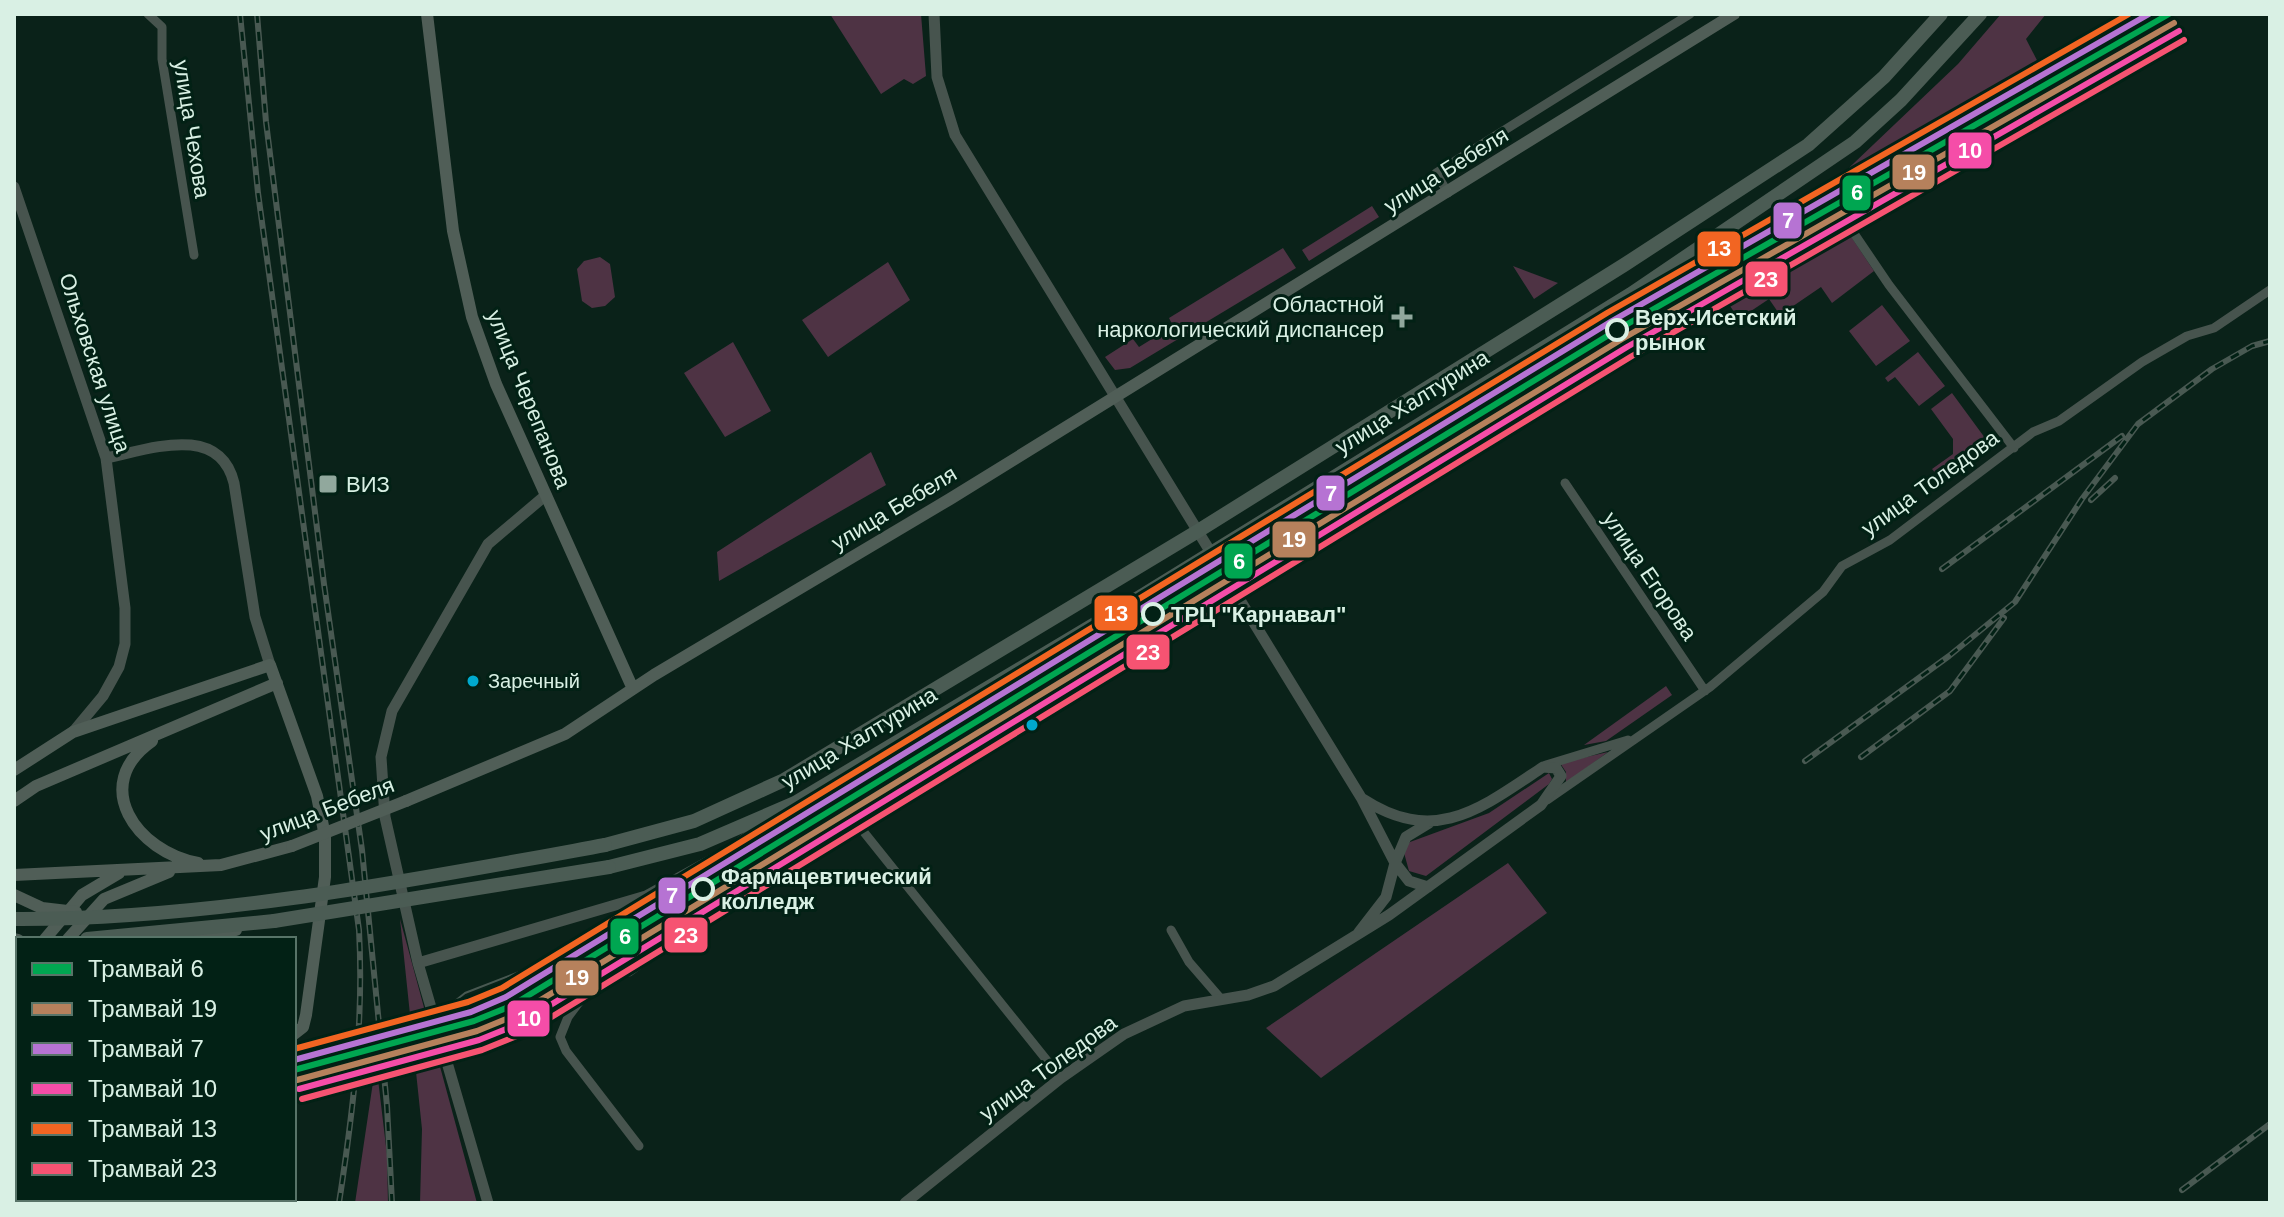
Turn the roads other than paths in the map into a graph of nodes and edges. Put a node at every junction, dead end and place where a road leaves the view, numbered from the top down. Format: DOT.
graph roads {
  1 [pos="148,14"];
  2 [pos="427,14"];
  3 [pos="934,14"];
  4 [pos="1690,14"];
  5 [pos="1734,14"];
  6 [pos="1941,14"];
  7 [pos="1980,14"];
  8 [pos="14,187"];
  9 [pos="1448,193"];
  10 [pos="1849,226"];
  11 [pos="194,255"];
  12 [pos="2270,290"];
  13 [pos="1115,398"];
  14 [pos="2014,448"];
  15 [pos="106,458"];
  16 [pos="1565,483"];
  17 [pos="546,495"];
  18 [pos="1198,531"];
  19 [pos="1211,553"];
  20 [pos="270,665"];
  21 [pos="277,683"];
  22 [pos="633,689"];
  23 [pos="1705,691"];
  24 [pos="166,731"];
  25 [pos="73,732"];
  26 [pos="1635,738"];
  27 [pos="1543,767"];
  28 [pos="14,770"];
  29 [pos="1362,799"];
  30 [pos="14,801"];
  31 [pos="795,803"];
  32 [pos="1541,805"];
  33 [pos="1429,823"];
  34 [pos="1395,863"];
  35 [pos="221,865"];
  36 [pos="187,868"];
  37 [pos="138,869"];
  38 [pos="14,875"];
  39 [pos="1428,887"];
  40 [pos="14,895"];
  41 [pos="123,915"];
  42 [pos="14,919"];
  43 [pos="274,921"];
  44 [pos="1171,930"];
  45 [pos="1359,932"];
  46 [pos="47,937"];
  47 [pos="70,937"];
  48 [pos="108,937"];
  49 [pos="205,937"];
  50 [pos="418,963"];
  51 [pos="1221,999"];
  52 [pos="296,1032"];
  53 [pos="1061,1078"];
  54 [pos="639,1146"];
  55 [pos="488,1203"];
  56 [pos="905,1203"];
  1 -- 11 [label="street, улица Чехова"];
  2 -- 17 [label="main road, улица Черепанова"];
  3 -- 13 [label="street"];
  4 -- 9 [label="street"];
  5 -- 9 [label="main road, улица Бебеля"];
  6 -- 18 [label="main road, улица Халтурина"];
  7 -- 19 [label="main road, улица Халтурина"];
  8 -- 15 [label="street, Ольховская улица"];
  9 -- 13 [label="main road, улица Бебеля"];
  10 -- 14 [label="street"];
  12 -- 14 [label="street, улица Толедова"];
  13 -- 18 [label="street"];
  13 -- 22 [label="main road, улица Бебеля"];
  14 -- 23 [label="street, улица Толедова"];
  15 -- 20 [label="street"];
  15 -- 25 [label="street, Ольховская улица"];
  16 -- 23 [label="street, улица Егорова"];
  17 -- 22 [label="main road, улица Черепанова"];
  17 -- 50 [label="street"];
  18 -- 19 [label="street"];
  18 -- 41 [label="main road, улица Халтурина, bridge"];
  19 -- 29 [label="street"];
  19 -- 31 [label="main road, улица Халтурина"];
  20 -- 21 [label="main road"];
  20 -- 25 [label="main road"];
  21 -- 24 [label="main road"];
  21 -- 52 [label="main road"];
  22 -- 35 [label="main road, улица Бебеля, bridge"];
  23 -- 26 [label="street, улица Толедова"];
  24 -- 30 [label="main road"];
  24 -- 35 [label="main road"];
  25 -- 28 [label="main road"];
  26 -- 27 [label="street"];
  26 -- 32 [label="street"];
  27 -- 32 [label="street"];
  27 -- 33 [label="street"];
  29 -- 33 [label="street"];
  29 -- 34 [label="street"];
  31 -- 43 [label="main road, улица Халтурина, bridge"];
  31 -- 50 [label="street"];
  32 -- 39 [label="street, улица Толедова"];
  33 -- 34 [label="street"];
  34 -- 39 [label="street"];
  34 -- 45 [label="street"];
  35 -- 36 [label="main road, улица Бебеля"];
  36 -- 37 [label="main road, улица Бебеля"];
  36 -- 47 [label="main road"];
  37 -- 38 [label="main road, улица Бебеля"];
  37 -- 46 [label="main road"];
  39 -- 45 [label="street, улица Толедова"];
  40 -- 41 [label="main road, bridge"];
  41 -- 42 [label="main road, улица Халтурина, bridge"];
  43 -- 48 [label="main road, улица Халтурина"];
  43 -- 49 [label="main road"];
  44 -- 51 [label="street"];
  45 -- 51 [label="street, улица Толедова"];
  50 -- 55 [label="street"];
  51 -- 53 [label="street, улица Толедова"];
  53 -- 54 [label="street"];
  53 -- 56 [label="street, улица Толедова"];
}
